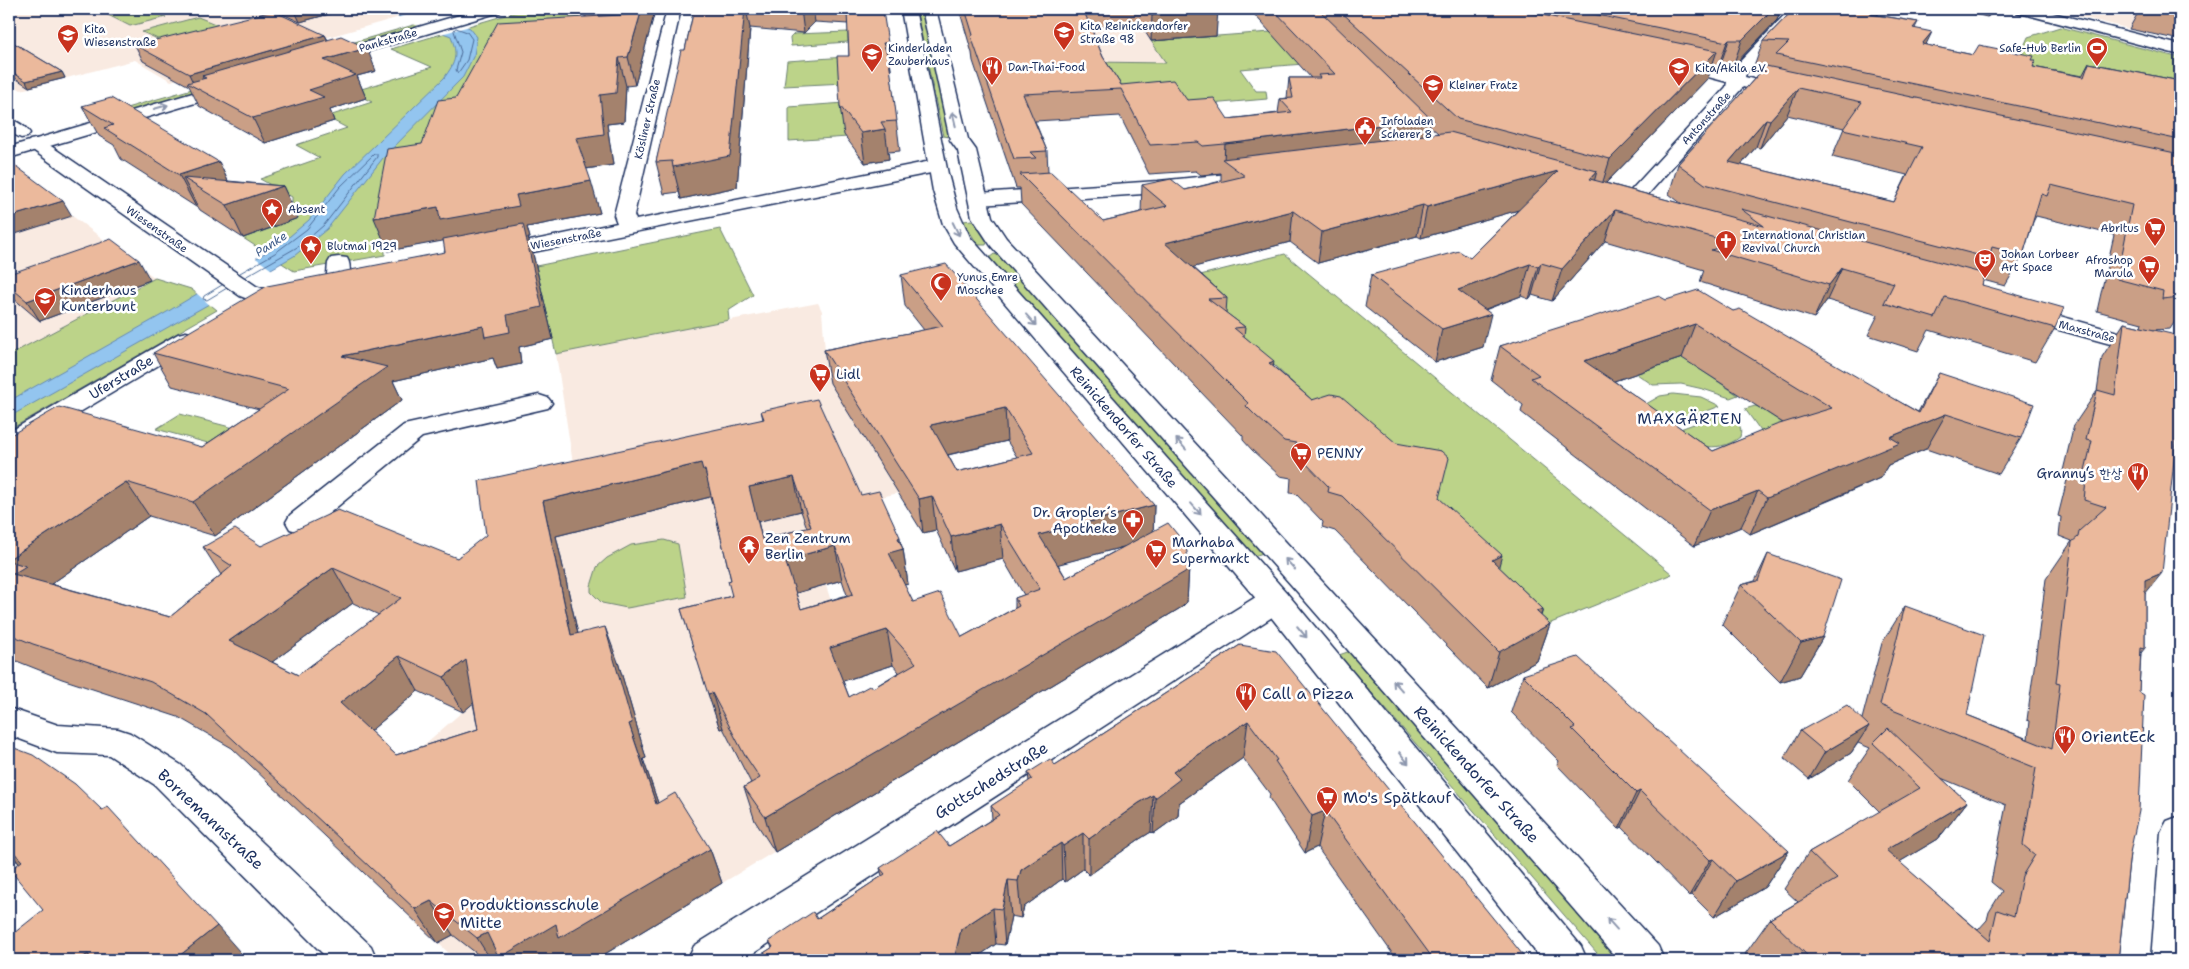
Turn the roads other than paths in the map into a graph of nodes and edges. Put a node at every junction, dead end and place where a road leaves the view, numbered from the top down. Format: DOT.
graph roads {
  1 [pos="495,9"];
  2 [pos="675,9"];
  3 [pos="908,9"];
  4 [pos="929,9"];
  5 [pos="1798,9"];
  6 [pos="2021,9"];
  7 [pos="453,14"];
  8 [pos="2180,50"];
  9 [pos="1655,59"];
  10 [pos="1736,79"];
  11 [pos="1804,97"];
  12 [pos="92,113"];
  13 [pos="107,123"];
  14 [pos="13,131"];
  15 [pos="959,140"];
  16 [pos="932,142"];
  17 [pos="36,144"];
  18 [pos="9,152"];
  19 [pos="971,164"];
  20 [pos="936,166"];
  21 [pos="1273,175"];
  22 [pos="979,198"];
  23 [pos="1608,198"];
  24 [pos="946,202"];
  25 [pos="628,227"];
  26 [pos="1003,247"];
  27 [pos="972,254"];
  28 [pos="476,257"];
  29 [pos="360,280"];
  30 [pos="2005,308"];
  31 [pos="202,330"];
  32 [pos="2180,356"];
  33 [pos="539,403"];
  34 [pos="9,443"];
  35 [pos="300,522"];
  36 [pos="1311,588"];
  37 [pos="1275,600"];
  38 [pos="9,721"];
  39 [pos="2180,832"];
  40 [pos="357,960"];
  41 [pos="708,960"];
  42 [pos="1567,960"];
  43 [pos="1644,960"];
  44 [pos="2171,960"];
  1 -- 7 [label="main road, Pankstraße"];
  2 -- 25 [label="main road, Kösliner Straße"];
  3 -- 16 [label="main road, Reinickendorfer Straße"];
  15 -- 4 [label="main road, Reinickendorfer Straße, one-way"];
  5 -- 10 [label="main road, Antonstraße"];
  6 -- 8 [label="main road"];
  7 -- 7 [label="main road, Pankstraße"];
  9 -- 10 [label="main road"];
  10 -- 11 [label="main road"];
  10 -- 23 [label="main road, Antonstraße"];
  12 -- 13 [label="main road"];
  13 -- 12 [label="main road, one-way"];
  12 -- 14 [label="main road"];
  13 -- 17 [label="main road"];
  14 -- 17 [label="main road, Wiesenstraße"];
  15 -- 16 [label="main road"];
  15 -- 19 [label="main road, Reinickendorfer Straße"];
  16 -- 20 [label="main road, Reinickendorfer Straße"];
  17 -- 18 [label="main road"];
  17 -- 29 [label="main road, Wiesenstraße"];
  19 -- 20 [label="main road"];
  19 -- 22 [label="main road, Reinickendorfer Straße"];
  20 -- 24 [label="main road, Reinickendorfer Straße"];
  20 -- 25 [label="main road, Wiesenstraße"];
  21 -- 22 [label="main road"];
  22 -- 24 [label="main road"];
  22 -- 26 [label="main road, Reinickendorfer Straße"];
  24 -- 27 [label="main road, Reinickendorfer Straße, one-way"];
  25 -- 28 [label="main road, Wiesenstraße"];
  26 -- 27 [label="main road"];
  36 -- 26 [label="main road, Reinickendorfer Straße, one-way"];
  27 -- 37 [label="main road, Reinickendorfer Straße, one-way"];
  30 -- 32 [label="main road, Maxstraße"];
  31 -- 34 [label="main road, Uferstraße"];
  33 -- 35 [label="main road"];
  36 -- 37 [label="main road"];
  43 -- 36 [label="main road, Reinickendorfer Straße, one-way"];
  37 -- 41 [label="main road, Gottschedstraße"];
  37 -- 42 [label="main road, Reinickendorfer Straße, one-way"];
  38 -- 40 [label="main road, Bornemannstraße"];
  39 -- 44 [label="main road"];
}
